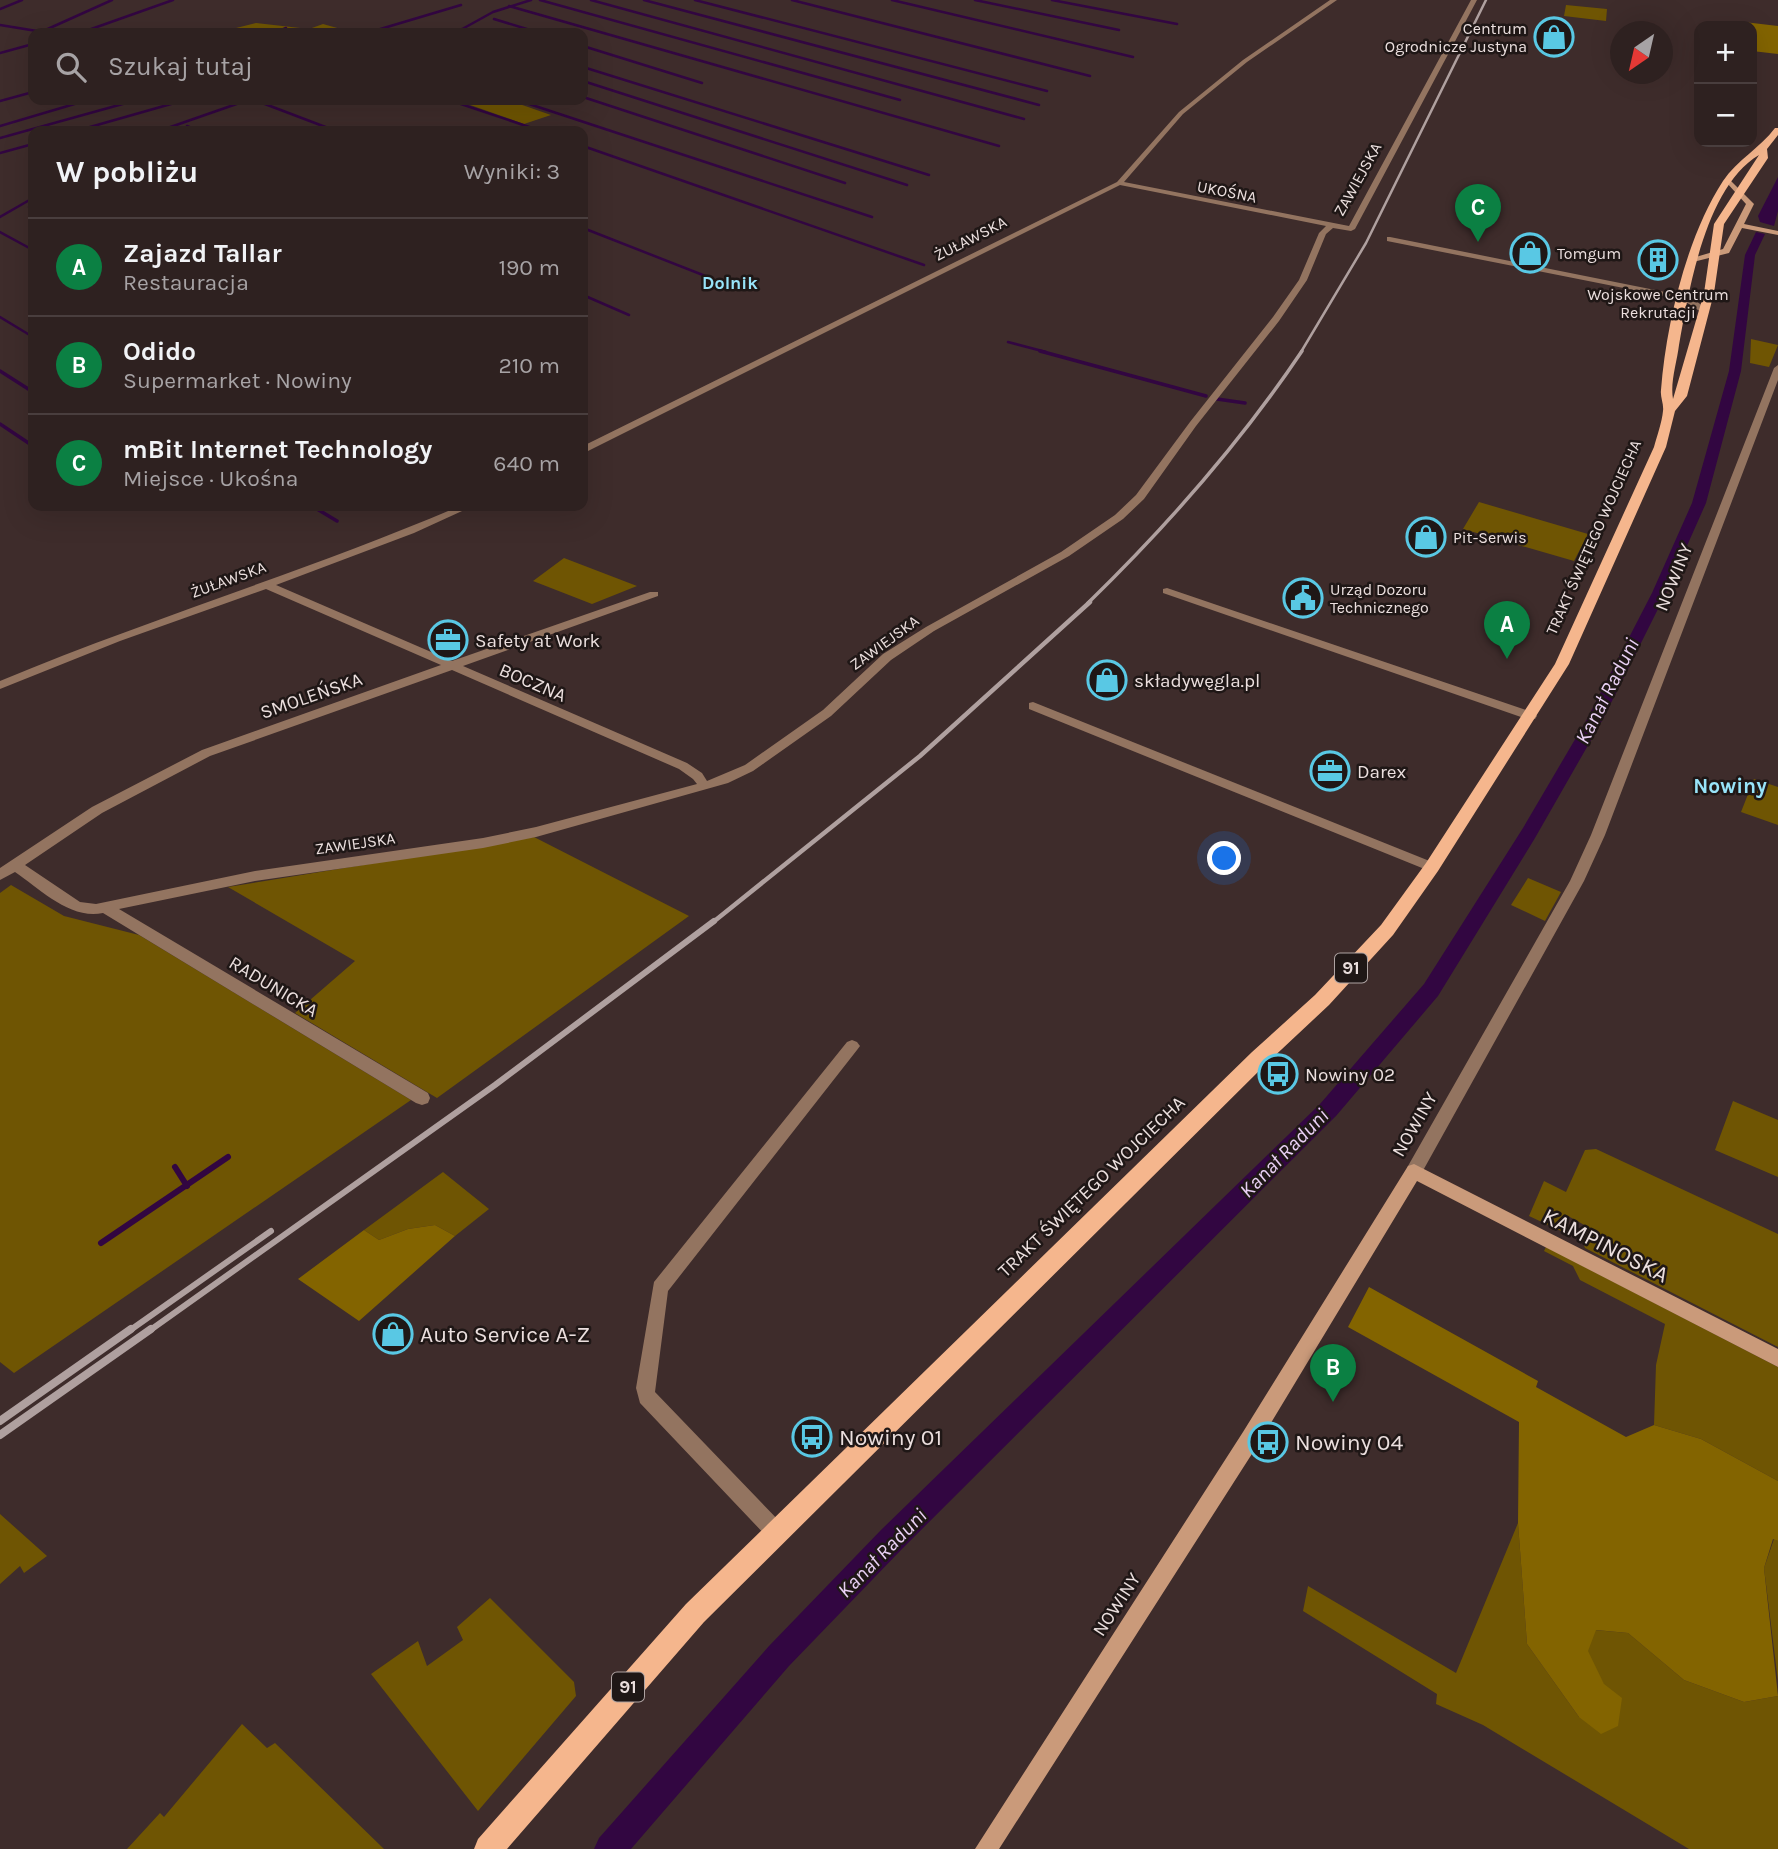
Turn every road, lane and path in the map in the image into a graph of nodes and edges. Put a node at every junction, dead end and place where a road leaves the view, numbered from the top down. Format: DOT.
graph roads {
  1 [pos="1334,0"];
  2 [pos="1474,0"];
  3 [pos="1778,130"];
  4 [pos="1763,149"];
  5 [pos="1728,181"];
  6 [pos="1119,183"];
  7 [pos="1740,190"];
  8 [pos="1740,225"];
  9 [pos="1330,227"];
  10 [pos="1778,233"];
  11 [pos="1390,239"];
  12 [pos="1713,257"];
  13 [pos="1692,261"];
  14 [pos="1709,295"];
  15 [pos="1682,298"];
  16 [pos="1704,310"];
  17 [pos="1778,368"];
  18 [pos="1669,410"];
  19 [pos="588,448"];
  20 [pos="455,511"];
  21 [pos="264,584"];
  22 [pos="1167,591"];
  23 [pos="654,594"];
  24 [pos="452,666"];
  25 [pos="0,685"];
  26 [pos="1033,706"];
  27 [pos="1531,716"];
  28 [pos="704,786"];
  29 [pos="15,865"];
  30 [pos="1432,867"];
  31 [pos="0,875"];
  32 [pos="106,908"];
  33 [pos="852,1046"];
  34 [pos="422,1098"];
  35 [pos="1414,1171"];
  36 [pos="1778,1358"];
  37 [pos="776,1532"];
  38 [pos="488,1849"];
  39 [pos="986,1849"];
  1 -- 6 [label="street, ŻUŁAWSKA"];
  2 -- 9 [label="street, ZAWIEJSKA"];
  3 -- 4 [label="main road, TRAKT ŚWIĘTEGO WOJCIECHA / 91"];
  4 -- 5 [label="main road, TRAKT ŚWIĘTEGO WOJCIECHA / 91"];
  4 -- 7 [label="main road, TRAKT ŚWIĘTEGO WOJCIECHA / 91"];
  5 -- 7 [label="street"];
  5 -- 13 [label="main road, TRAKT ŚWIĘTEGO WOJCIECHA / 91"];
  6 -- 9 [label="street, UKOŚNA"];
  6 -- 19 [label="street, ŻUŁAWSKA"];
  7 -- 8 [label="street"];
  7 -- 12 [label="main road, TRAKT ŚWIĘTEGO WOJCIECHA / 91"];
  8 -- 10 [label="street"];
  8 -- 12 [label="street"];
  9 -- 28 [label="street, ZAWIEJSKA"];
  11 -- 15 [label="street"];
  12 -- 13 [label="street"];
  12 -- 14 [label="main road, TRAKT ŚWIĘTEGO WOJCIECHA / 91"];
  13 -- 15 [label="main road, TRAKT ŚWIĘTEGO WOJCIECHA / 91"];
  14 -- 15 [label="street"];
  14 -- 16 [label="main road, TRAKT ŚWIĘTEGO WOJCIECHA / 91"];
  15 -- 16 [label="street"];
  15 -- 18 [label="main road, TRAKT ŚWIĘTEGO WOJCIECHA / 91"];
  16 -- 18 [label="main road, TRAKT ŚWIĘTEGO WOJCIECHA / 91"];
  17 -- 35 [label="street, NOWINY"];
  18 -- 27 [label="main road, TRAKT ŚWIĘTEGO WOJCIECHA / 91"];
  20 -- 21 [label="street, ŻUŁAWSKA"];
  21 -- 24 [label="street, BOCZNA"];
  21 -- 25 [label="street, ŻUŁAWSKA"];
  22 -- 27 [label="street"];
  23 -- 24 [label="street, SMOLEŃSKA"];
  24 -- 28 [label="street, BOCZNA"];
  24 -- 29 [label="street, SMOLEŃSKA"];
  26 -- 30 [label="street"];
  27 -- 30 [label="main road, TRAKT ŚWIĘTEGO WOJCIECHA / 91"];
  28 -- 32 [label="street, ZAWIEJSKA"];
  29 -- 31 [label="street, SMOLEŃSKA"];
  29 -- 32 [label="street, ZAWIEJSKA"];
  30 -- 37 [label="main road, TRAKT ŚWIĘTEGO WOJCIECHA / 91"];
  32 -- 34 [label="street, RADUNICKA"];
  33 -- 37 [label="street"];
  35 -- 36 [label="street, KAMPINOSKA"];
  35 -- 39 [label="street, NOWINY"];
  37 -- 38 [label="main road, TRAKT ŚWIĘTEGO WOJCIECHA / 91"];
}
